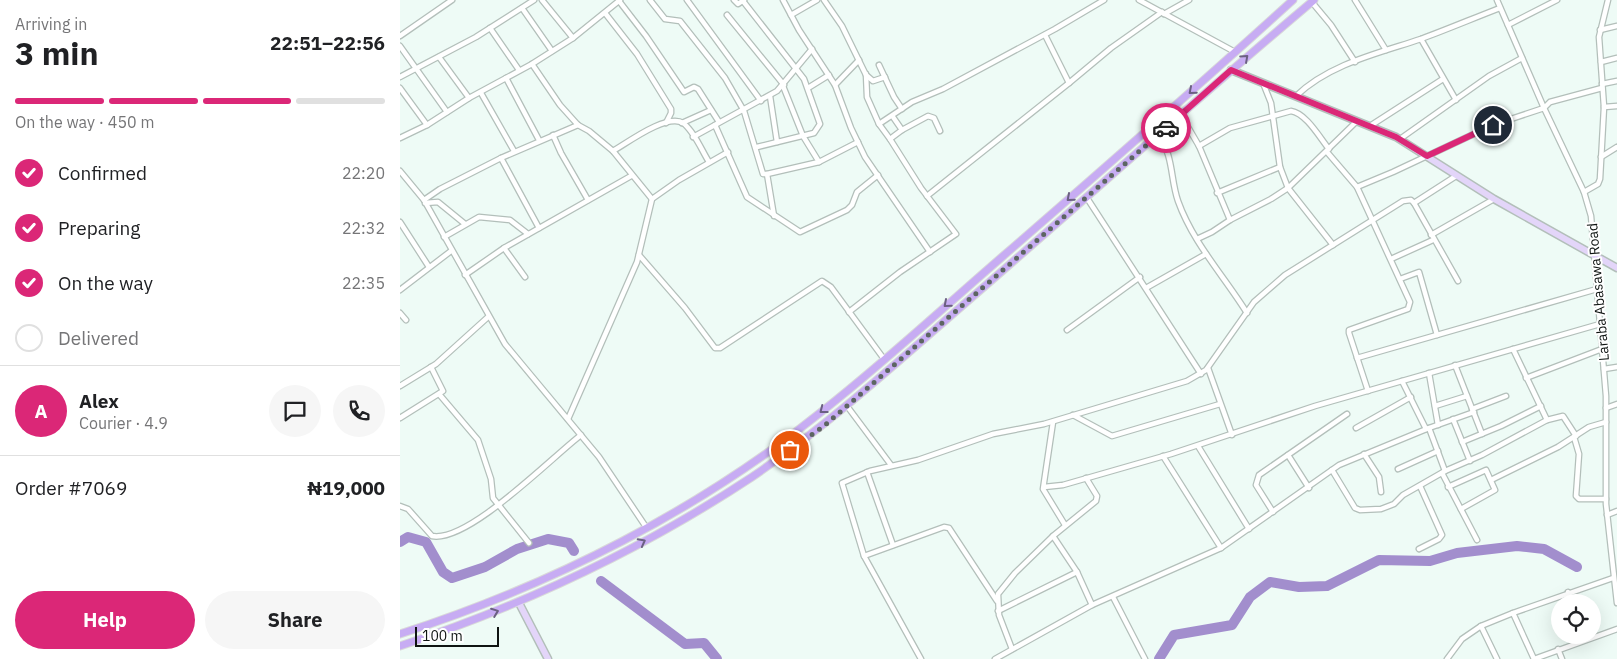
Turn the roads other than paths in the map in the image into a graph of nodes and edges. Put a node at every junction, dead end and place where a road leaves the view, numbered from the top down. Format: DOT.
graph roads {
  1 [pos="452,0"];
  2 [pos="534,0"];
  3 [pos="542,0"];
  4 [pos="619,0"];
  5 [pos="650,0"];
  6 [pos="687,0"];
  7 [pos="734,0"];
  8 [pos="744,0"];
  9 [pos="783,0"];
  10 [pos="817,0"];
  11 [pos="824,0"];
  12 [pos="1104,0"];
  13 [pos="1139,0"];
  14 [pos="1189,0"];
  15 [pos="1293,0"];
  16 [pos="1355,0"];
  17 [pos="1497,0"];
  18 [pos="1557,0"];
  19 [pos="1608,0"];
  20 [pos="1312,1"];
  21 [pos="522,8"];
  22 [pos="1500,8"];
  23 [pos="605,13"];
  24 [pos="1163,13"];
  25 [pos="727,15"];
  26 [pos="791,15"];
  27 [pos="1508,25"];
  28 [pos="1617,26"];
  29 [pos="490,28"];
  30 [pos="1600,30"];
  31 [pos="1045,35"];
  32 [pos="400,36"];
  33 [pos="573,38"];
  34 [pos="1421,39"];
  35 [pos="400,46"];
  36 [pos="812,48"];
  37 [pos="1386,50"];
  38 [pos="552,51"];
  39 [pos="1235,52"];
  40 [pos="438,57"];
  41 [pos="1522,58"];
  42 [pos="1617,58"];
  43 [pos="859,60"];
  44 [pos="1355,62"];
  45 [pos="1600,62"];
  46 [pos="532,64"];
  47 [pos="879,65"];
  48 [pos="416,68"];
  49 [pos="796,68"];
  50 [pos="519,70"];
  51 [pos="1231,70"];
  52 [pos="866,74"];
  53 [pos="829,75"];
  54 [pos="400,77"];
  55 [pos="885,77"];
  56 [pos="506,78"];
  57 [pos="1443,79"];
  58 [pos="1617,81"];
  59 [pos="1263,82"];
  60 [pos="1070,83"];
  61 [pos="835,85"];
  62 [pos="783,86"];
  63 [pos="1602,86"];
  64 [pos="400,88"];
  65 [pos="808,88"];
  66 [pos="481,93"];
  67 [pos="770,96"];
  68 [pos="1296,96"];
  69 [pos="469,98"];
  70 [pos="1456,100"];
  71 [pos="761,101"];
  72 [pos="1617,106"];
  73 [pos="1604,107"];
  74 [pos="902,108"];
  75 [pos="1544,108"];
  76 [pos="712,110"];
  77 [pos="744,111"];
  78 [pos="446,112"];
  79 [pos="1181,116"];
  80 [pos="893,117"];
  81 [pos="1273,117"];
  82 [pos="1357,121"];
  83 [pos="666,123"];
  84 [pos="682,123"];
  85 [pos="717,124"];
  86 [pos="879,124"];
  87 [pos="427,125"];
  88 [pos="578,125"];
  89 [pos="1370,126"];
  90 [pos="902,130"];
  91 [pos="940,131"];
  92 [pos="553,135"];
  93 [pos="1158,135"];
  94 [pos="803,136"];
  95 [pos="694,137"];
  96 [pos="400,138"];
  97 [pos="890,138"];
  98 [pos="1400,139"];
  99 [pos="540,140"];
  100 [pos="777,142"];
  101 [pos="858,142"];
  102 [pos="1199,146"];
  103 [pos="757,147"];
  104 [pos="1617,147"];
  105 [pos="514,151"];
  106 [pos="613,151"];
  107 [pos="1328,151"];
  108 [pos="728,152"];
  109 [pos="1427,156"];
  110 [pos="1601,157"];
  111 [pos="501,158"];
  112 [pos="709,162"];
  113 [pos="819,162"];
  114 [pos="1280,167"];
  115 [pos="400,171"];
  116 [pos="767,174"];
  117 [pos="878,175"];
  118 [pos="631,176"];
  119 [pos="1456,176"];
  120 [pos="1357,187"];
  121 [pos="1288,188"];
  122 [pos="436,191"];
  123 [pos="1584,192"];
  124 [pos="1217,193"];
  125 [pos="927,196"];
  126 [pos="1087,198"];
  127 [pos="652,199"];
  128 [pos="1494,199"];
  129 [pos="435,200"];
  130 [pos="588,200"];
  131 [pos="425,201"];
  132 [pos="1414,203"];
  133 [pos="774,216"];
  134 [pos="1230,220"];
  135 [pos="1372,220"];
  136 [pos="400,222"];
  137 [pos="466,224"];
  138 [pos="539,228"];
  139 [pos="528,234"];
  140 [pos="444,237"];
  141 [pos="1432,237"];
  142 [pos="1197,239"];
  143 [pos="1333,245"];
  144 [pos="504,248"];
  145 [pos="451,251"];
  146 [pos="930,252"];
  147 [pos="1206,254"];
  148 [pos="639,255"];
  149 [pos="1595,257"];
  150 [pos="1391,259"];
  151 [pos="428,267"];
  152 [pos="1617,268"];
  153 [pos="465,275"];
  154 [pos="525,277"];
  155 [pos="1140,277"];
  156 [pos="1400,279"];
  157 [pos="1458,281"];
  158 [pos="1146,288"];
  159 [pos="1597,289"];
  160 [pos="400,290"];
  161 [pos="850,312"];
  162 [pos="400,313"];
  163 [pos="1247,313"];
  164 [pos="488,317"];
  165 [pos="406,320"];
  166 [pos="1600,324"];
  167 [pos="1067,330"];
  168 [pos="1437,335"];
  169 [pos="1513,349"];
  170 [pos="1602,349"];
  171 [pos="1356,358"];
  172 [pos="884,359"];
  173 [pos="1455,365"];
  174 [pos="431,367"];
  175 [pos="1617,367"];
  176 [pos="1208,368"];
  177 [pos="1604,369"];
  178 [pos="1429,372"];
  179 [pos="1200,374"];
  180 [pos="1526,378"];
  181 [pos="1402,381"];
  182 [pos="400,386"];
  183 [pos="1368,391"];
  184 [pos="440,394"];
  185 [pos="1467,396"];
  186 [pos="1506,396"];
  187 [pos="1411,398"];
  188 [pos="1220,404"];
  189 [pos="1617,404"];
  190 [pos="847,406"];
  191 [pos="1435,406"];
  192 [pos="1541,406"];
  193 [pos="1606,408"];
  194 [pos="1473,410"];
  195 [pos="1347,414"];
  196 [pos="1074,415"];
  197 [pos="400,418"];
  198 [pos="568,418"];
  199 [pos="1453,419"];
  200 [pos="1547,420"];
  201 [pos="1054,422"];
  202 [pos="1606,422"];
  203 [pos="1438,425"];
  204 [pos="1356,428"];
  205 [pos="1428,428"];
  206 [pos="1482,434"];
  207 [pos="581,435"];
  208 [pos="1232,435"];
  209 [pos="1575,437"];
  210 [pos="1462,442"];
  211 [pos="1198,446"];
  212 [pos="1438,451"];
  213 [pos="1364,454"];
  214 [pos="1288,455"];
  215 [pos="1163,456"];
  216 [pos="1470,461"];
  217 [pos="892,465"];
  218 [pos="1398,469"];
  219 [pos="1332,470"];
  220 [pos="867,472"];
  221 [pos="1443,472"];
  222 [pos="1086,478"];
  223 [pos="1491,480"];
  224 [pos="1420,486"];
  225 [pos="1044,487"];
  226 [pos="1448,487"];
  227 [pos="1309,488"];
  228 [pos="1381,492"];
  229 [pos="1606,499"];
  230 [pos="497,505"];
  231 [pos="400,506"];
  232 [pos="1461,509"];
  233 [pos="1617,511"];
  234 [pos="1273,512"];
  235 [pos="1607,515"];
  236 [pos="1065,525"];
  237 [pos="646,527"];
  238 [pos="1249,529"];
  239 [pos="1053,536"];
  240 [pos="1477,540"];
  241 [pos="528,544"];
  242 [pos="893,545"];
  243 [pos="1221,548"];
  244 [pos="1419,549"];
  245 [pos="864,556"];
  246 [pos="1077,572"];
  247 [pos="1613,578"];
  248 [pos="1568,592"];
  249 [pos="1113,597"];
  250 [pos="998,602"];
  251 [pos="518,603"];
  252 [pos="1617,603"];
  253 [pos="1092,605"];
  254 [pos="998,611"];
  255 [pos="1513,613"];
  256 [pos="1481,626"];
  257 [pos="1617,629"];
  258 [pos="1601,633"];
  259 [pos="400,634"];
  260 [pos="1568,644"];
  261 [pos="400,646"];
  262 [pos="1012,649"];
  263 [pos="1558,649"];
  264 [pos="548,659"];
  265 [pos="921,659"];
  266 [pos="995,659"];
  267 [pos="1145,659"];
  268 [pos="1447,659"];
  269 [pos="1497,659"];
  270 [pos="1534,659"];
  271 [pos="1562,659"];
  1 -- 32 [label="street"];
  2 -- 21 [label="street"];
  3 -- 33 [label="street"];
  4 -- 23 [label="street"];
  4 -- 76 [label="street"];
  5 -- 77 [label="street"];
  6 -- 71 [label="street"];
  7 -- 8 [label="street"];
  8 -- 49 [label="street"];
  9 -- 26 [label="street"];
  10 -- 26 [label="street"];
  11 -- 43 [label="street"];
  12 -- 31 [label="street"];
  13 -- 24 [label="street"];
  14 -- 24 [label="street"];
  15 -- 39 [label="main road"];
  16 -- 37 [label="street"];
  17 -- 22 [label="street, Laraba Abasawa Road"];
  18 -- 27 [label="street"];
  19 -- 30 [label="street"];
  20 -- 44 [label="street"];
  51 -- 20 [label="main road, one-way"];
  21 -- 29 [label="street"];
  21 -- 38 [label="street"];
  22 -- 27 [label="street, Laraba Abasawa Road"];
  22 -- 34 [label="street"];
  23 -- 33 [label="street"];
  23 -- 83 [label="street"];
  24 -- 39 [label="street"];
  24 -- 60 [label="street"];
  25 -- 62 [label="street"];
  26 -- 36 [label="street"];
  27 -- 41 [label="street, Laraba Abasawa Road"];
  28 -- 30 [label="street"];
  29 -- 40 [label="street"];
  29 -- 50 [label="street"];
  30 -- 45 [label="street"];
  31 -- 60 [label="street"];
  31 -- 74 [label="street"];
  33 -- 38 [label="street"];
  34 -- 37 [label="street"];
  34 -- 57 [label="street"];
  35 -- 48 [label="street"];
  36 -- 49 [label="street"];
  36 -- 53 [label="street"];
  37 -- 44 [label="street"];
  38 -- 46 [label="street"];
  39 -- 172 [label="main road, one-way"];
  40 -- 48 [label="street"];
  40 -- 69 [label="street"];
  41 -- 70 [label="street"];
  41 -- 75 [label="street, Laraba Abasawa Road"];
  42 -- 45 [label="street"];
  43 -- 52 [label="street"];
  43 -- 61 [label="street"];
  44 -- 68 [label="street"];
  45 -- 63 [label="street"];
  46 -- 50 [label="street"];
  46 -- 88 [label="street"];
  47 -- 55 [label="street"];
  48 -- 54 [label="street"];
  48 -- 78 [label="street"];
  49 -- 62 [label="street"];
  49 -- 65 [label="street"];
  50 -- 56 [label="street"];
  51 -- 59 [label="street"];
  51 -- 79 [label="main road"];
  52 -- 55 [label="street"];
  52 -- 86 [label="street"];
  53 -- 61 [label="street"];
  53 -- 65 [label="street"];
  55 -- 74 [label="street"];
  56 -- 66 [label="street"];
  56 -- 99 [label="street"];
  57 -- 70 [label="street"];
  57 -- 89 [label="street"];
  58 -- 63 [label="street"];
  59 -- 68 [label="street"];
  59 -- 81 [label="street"];
  60 -- 125 [label="street"];
  61 -- 101 [label="street"];
  62 -- 67 [label="street"];
  62 -- 94 [label="street"];
  63 -- 73 [label="street"];
  63 -- 75 [label="street"];
  64 -- 87 [label="street"];
  65 -- 94 [label="street"];
  66 -- 69 [label="street"];
  66 -- 105 [label="street"];
  67 -- 71 [label="street"];
  67 -- 100 [label="street"];
  68 -- 82 [label="street"];
  69 -- 78 [label="street"];
  70 -- 98 [label="street"];
  71 -- 77 [label="street"];
  72 -- 73 [label="street"];
  73 -- 110 [label="street"];
  74 -- 80 [label="street"];
  75 -- 109 [label="street"];
  75 -- 123 [label="street, Laraba Abasawa Road"];
  76 -- 84 [label="street"];
  76 -- 85 [label="street"];
  77 -- 85 [label="street"];
  77 -- 103 [label="street"];
  78 -- 87 [label="street"];
  79 -- 93 [label="main road"];
  79 -- 102 [label="street"];
  80 -- 86 [label="street"];
  80 -- 90 [label="street"];
  81 -- 102 [label="street"];
  81 -- 107 [label="street"];
  81 -- 114 [label="street"];
  82 -- 89 [label="street"];
  82 -- 107 [label="street"];
  83 -- 84 [label="street"];
  83 -- 106 [label="street"];
  84 -- 95 [label="street"];
  85 -- 95 [label="street"];
  85 -- 108 [label="street"];
  86 -- 97 [label="street"];
  87 -- 96 [label="street"];
  88 -- 92 [label="street"];
  88 -- 106 [label="street"];
  89 -- 98 [label="street"];
  90 -- 91 [label="street"];
  90 -- 97 [label="street"];
  92 -- 99 [label="street"];
  92 -- 130 [label="street"];
  93 -- 126 [label="main road"];
  93 -- 142 [label="street"];
  94 -- 100 [label="street"];
  94 -- 113 [label="street"];
  95 -- 112 [label="street"];
  97 -- 125 [label="street"];
  98 -- 109 [label="street"];
  99 -- 105 [label="street"];
  100 -- 103 [label="street"];
  101 -- 113 [label="street"];
  101 -- 117 [label="street"];
  102 -- 124 [label="street"];
  103 -- 116 [label="street"];
  104 -- 110 [label="street"];
  105 -- 111 [label="street"];
  106 -- 118 [label="street"];
  107 -- 120 [label="street"];
  107 -- 121 [label="street"];
  108 -- 112 [label="street"];
  108 -- 133 [label="street"];
  109 -- 119 [label="street"];
  109 -- 120 [label="street"];
  110 -- 123 [label="street"];
  111 -- 122 [label="street"];
  111 -- 138 [label="street"];
  112 -- 127 [label="street"];
  113 -- 116 [label="street"];
  114 -- 121 [label="street"];
  114 -- 124 [label="street"];
  115 -- 131 [label="street"];
  116 -- 133 [label="street"];
  117 -- 133 [label="street"];
  117 -- 146 [label="street"];
  118 -- 127 [label="street"];
  118 -- 130 [label="street"];
  119 -- 128 [label="street"];
  119 -- 132 [label="street"];
  120 -- 135 [label="street"];
  121 -- 134 [label="street"];
  121 -- 143 [label="street"];
  122 -- 129 [label="street"];
  122 -- 131 [label="street"];
  123 -- 149 [label="street, Laraba Abasawa Road"];
  124 -- 134 [label="street"];
  125 -- 146 [label="street"];
  126 -- 155 [label="street"];
  126 -- 190 [label="main road"];
  127 -- 148 [label="street"];
  128 -- 141 [label="street"];
  128 -- 149 [label="street"];
  129 -- 131 [label="street"];
  129 -- 137 [label="street"];
  130 -- 138 [label="street"];
  131 -- 140 [label="street"];
  132 -- 135 [label="street"];
  132 -- 141 [label="street"];
  134 -- 142 [label="street"];
  135 -- 143 [label="street"];
  135 -- 150 [label="street"];
  136 -- 151 [label="street"];
  137 -- 139 [label="street"];
  137 -- 140 [label="street"];
  138 -- 139 [label="street"];
  139 -- 144 [label="street"];
  140 -- 145 [label="street"];
  141 -- 150 [label="street"];
  141 -- 157 [label="street"];
  142 -- 147 [label="street"];
  143 -- 163 [label="street"];
  144 -- 153 [label="street"];
  144 -- 154 [label="street"];
  145 -- 151 [label="street"];
  145 -- 153 [label="street"];
  146 -- 161 [label="street"];
  147 -- 158 [label="street"];
  147 -- 163 [label="street"];
  148 -- 161 [label="street"];
  148 -- 198 [label="street"];
  149 -- 152 [label="street"];
  149 -- 159 [label="street, Laraba Abasawa Road"];
  150 -- 156 [label="street"];
  151 -- 160 [label="street"];
  153 -- 164 [label="street"];
  155 -- 158 [label="street"];
  155 -- 167 [label="street"];
  156 -- 168 [label="street"];
  156 -- 171 [label="street"];
  158 -- 179 [label="street"];
  159 -- 166 [label="street, Laraba Abasawa Road"];
  159 -- 168 [label="street"];
  161 -- 172 [label="street"];
  162 -- 165 [label="street"];
  163 -- 176 [label="street"];
  164 -- 174 [label="street"];
  164 -- 198 [label="street"];
  166 -- 169 [label="street"];
  166 -- 170 [label="street, Laraba Abasawa Road"];
  168 -- 171 [label="street"];
  169 -- 173 [label="street"];
  169 -- 180 [label="street"];
  170 -- 177 [label="street, Laraba Abasawa Road"];
  170 -- 180 [label="street"];
  171 -- 183 [label="street"];
  172 -- 237 [label="main road, one-way"];
  173 -- 178 [label="street"];
  173 -- 185 [label="street"];
  174 -- 182 [label="street"];
  174 -- 184 [label="street"];
  175 -- 177 [label="street"];
  176 -- 179 [label="street"];
  176 -- 188 [label="street"];
  177 -- 193 [label="street, Laraba Abasawa Road"];
  178 -- 181 [label="street"];
  178 -- 191 [label="street"];
  179 -- 196 [label="street"];
  180 -- 192 [label="street"];
  181 -- 183 [label="street"];
  181 -- 187 [label="street"];
  183 -- 208 [label="street"];
  184 -- 197 [label="street"];
  184 -- 230 [label="street"];
  185 -- 191 [label="street"];
  185 -- 194 [label="street"];
  186 -- 194 [label="street"];
  187 -- 204 [label="street"];
  187 -- 205 [label="street"];
  188 -- 196 [label="street"];
  188 -- 208 [label="street"];
  189 -- 193 [label="street"];
  190 -- 217 [label="street"];
  251 -- 190 [label="main road, one-way"];
  191 -- 203 [label="street"];
  192 -- 200 [label="street"];
  192 -- 206 [label="street"];
  193 -- 202 [label="street, Laraba Abasawa Road"];
  194 -- 199 [label="street"];
  194 -- 206 [label="street"];
  195 -- 214 [label="street"];
  196 -- 201 [label="street"];
  198 -- 207 [label="street"];
  199 -- 203 [label="street"];
  199 -- 210 [label="street"];
  200 -- 209 [label="street"];
  200 -- 216 [label="street"];
  201 -- 217 [label="street"];
  201 -- 225 [label="street"];
  202 -- 209 [label="street"];
  202 -- 229 [label="street, Laraba Abasawa Road"];
  203 -- 205 [label="street"];
  205 -- 212 [label="street"];
  205 -- 213 [label="street"];
  206 -- 210 [label="street"];
  207 -- 230 [label="street"];
  207 -- 237 [label="street"];
  208 -- 211 [label="street"];
  209 -- 223 [label="street"];
  209 -- 229 [label="street"];
  210 -- 216 [label="street"];
  211 -- 215 [label="street"];
  211 -- 238 [label="street"];
  212 -- 218 [label="street"];
  212 -- 221 [label="street"];
  213 -- 219 [label="street"];
  213 -- 228 [label="street"];
  214 -- 227 [label="street"];
  214 -- 234 [label="street"];
  215 -- 222 [label="street"];
  215 -- 243 [label="street"];
  216 -- 221 [label="street"];
  217 -- 220 [label="street"];
  219 -- 224 [label="street"];
  219 -- 227 [label="street"];
  220 -- 242 [label="street"];
  220 -- 245 [label="street"];
  221 -- 224 [label="street"];
  221 -- 226 [label="street"];
  222 -- 225 [label="street"];
  222 -- 236 [label="street"];
  223 -- 226 [label="street"];
  223 -- 232 [label="street"];
  224 -- 244 [label="street"];
  225 -- 236 [label="street"];
  226 -- 232 [label="street"];
  227 -- 234 [label="street"];
  229 -- 235 [label="street, Laraba Abasawa Road"];
  230 -- 231 [label="street"];
  230 -- 241 [label="street"];
  232 -- 240 [label="street"];
  233 -- 235 [label="street"];
  234 -- 238 [label="street"];
  235 -- 247 [label="street, Laraba Abasawa Road"];
  236 -- 239 [label="street"];
  237 -- 259 [label="main road"];
  238 -- 243 [label="street"];
  239 -- 246 [label="street"];
  239 -- 250 [label="street"];
  242 -- 245 [label="street"];
  242 -- 250 [label="street"];
  243 -- 249 [label="street"];
  245 -- 265 [label="street"];
  246 -- 253 [label="street"];
  246 -- 254 [label="street"];
  247 -- 248 [label="street"];
  247 -- 252 [label="street, Laraba Abasawa Road"];
  248 -- 255 [label="street"];
  249 -- 253 [label="street"];
  249 -- 267 [label="street"];
  250 -- 254 [label="street"];
  261 -- 251 [label="main road, one-way"];
  251 -- 264 [label="street"];
  253 -- 262 [label="street"];
  254 -- 262 [label="street"];
  255 -- 256 [label="street"];
  255 -- 270 [label="street"];
  256 -- 268 [label="street"];
  256 -- 269 [label="street"];
  257 -- 258 [label="street"];
  260 -- 263 [label="street"];
  262 -- 266 [label="street"];
  263 -- 270 [label="street"];
  263 -- 271 [label="street"];
}
